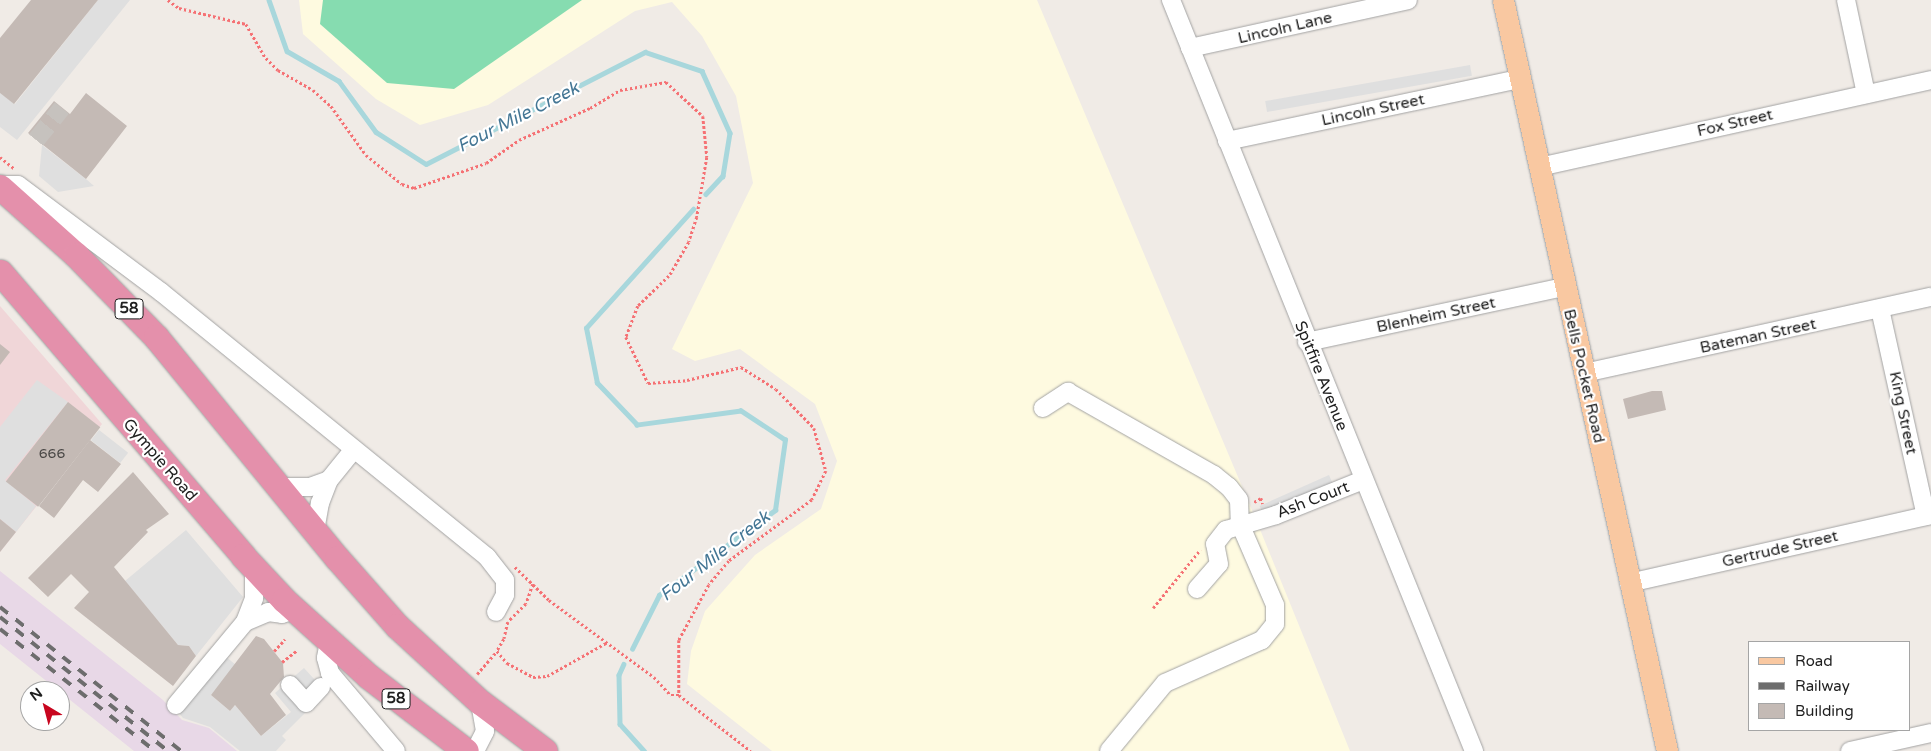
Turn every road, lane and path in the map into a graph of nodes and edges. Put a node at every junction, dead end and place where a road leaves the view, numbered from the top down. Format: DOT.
graph roads {
  1 [pos="168,0"];
  2 [pos="1171,0"];
  3 [pos="1408,0"];
  4 [pos="1503,0"];
  5 [pos="1846,0"];
  6 [pos="1190,48"];
  7 [pos="1519,79"];
  8 [pos="1931,80"];
  9 [pos="1866,94"];
  10 [pos="1227,141"];
  11 [pos="1538,167"];
  12 [pos="8,193"];
  13 [pos="0,272"];
  14 [pos="1564,287"];
  15 [pos="1931,298"];
  16 [pos="1880,309"];
  17 [pos="1307,342"];
  18 [pos="1584,374"];
  19 [pos="1043,408"];
  20 [pos="353,450"];
  21 [pos="329,480"];
  22 [pos="1363,480"];
  23 [pos="280,487"];
  24 [pos="1928,516"];
  25 [pos="1240,524"];
  26 [pos="315,531"];
  27 [pos="254,568"];
  28 [pos="1629,582"];
  29 [pos="533,584"];
  30 [pos="1198,589"];
  31 [pos="549,600"];
  32 [pos="294,610"];
  33 [pos="496,612"];
  34 [pos="245,622"];
  35 [pos="285,640"];
  36 [pos="329,642"];
  37 [pos="606,643"];
  38 [pos="274,651"];
  39 [pos="296,651"];
  40 [pos="497,651"];
  41 [pos="282,662"];
  42 [pos="290,685"];
  43 [pos="321,687"];
  44 [pos="481,690"];
  45 [pos="679,695"];
  46 [pos="176,705"];
  47 [pos="1931,733"];
  48 [pos="396,751"];
  49 [pos="466,751"];
  50 [pos="475,751"];
  51 [pos="546,751"];
  52 [pos="750,751"];
  53 [pos="1109,751"];
  54 [pos="1474,751"];
  55 [pos="1668,751"];
  56 [pos="1850,751"];
  1 -- 45 [label="path"];
  2 -- 6 [label="street, Spitfire Avenue"];
  3 -- 6 [label="street, Lincoln Lane"];
  4 -- 7 [label="main road, Bells Pocket Road"];
  5 -- 9 [label="street"];
  6 -- 10 [label="street, Spitfire Avenue"];
  7 -- 10 [label="street, Lincoln Street"];
  7 -- 11 [label="main road, Bells Pocket Road"];
  8 -- 9 [label="street, Fox Street"];
  9 -- 11 [label="street, Fox Street"];
  10 -- 17 [label="street, Spitfire Avenue"];
  11 -- 14 [label="main road, Bells Pocket Road"];
  12 -- 20 [label="street"];
  12 -- 23 [label="highway, 58"];
  13 -- 27 [label="highway, Gympie Road / 58"];
  14 -- 17 [label="street, Blenheim Street"];
  14 -- 18 [label="main road, Bells Pocket Road"];
  15 -- 16 [label="street, Bateman Street"];
  16 -- 18 [label="street, Bateman Street"];
  16 -- 24 [label="street, King Street"];
  17 -- 22 [label="street, Spitfire Avenue"];
  18 -- 28 [label="main road, Bells Pocket Road"];
  19 -- 25 [label="street"];
  20 -- 21 [label="street"];
  20 -- 33 [label="street"];
  21 -- 23 [label="street"];
  21 -- 26 [label="street"];
  22 -- 25 [label="street, Ash Court"];
  22 -- 54 [label="street, Spitfire Avenue"];
  23 -- 26 [label="highway, 58"];
  24 -- 28 [label="street, Gertrude Street"];
  25 -- 30 [label="street, Ash Court"];
  25 -- 53 [label="street"];
  26 -- 44 [label="highway, 58"];
  27 -- 32 [label="highway, Gympie Road / 58"];
  27 -- 34 [label="street"];
  28 -- 55 [label="main road, Bells Pocket Road"];
  29 -- 40 [label="path"];
  31 -- 37 [label="path"];
  32 -- 34 [label="street"];
  32 -- 36 [label="highway, Gympie Road / 58"];
  34 -- 46 [label="street"];
  35 -- 38 [label="path"];
  36 -- 48 [label="street"];
  36 -- 49 [label="highway, Gympie Road / 58"];
  37 -- 40 [label="path"];
  37 -- 45 [label="path"];
  39 -- 41 [label="path"];
  40 -- 44 [label="path"];
  42 -- 43 [label="street"];
  44 -- 50 [label="street"];
  44 -- 51 [label="highway, 58"];
  45 -- 52 [label="path"];
  47 -- 56 [label="street"];
}
